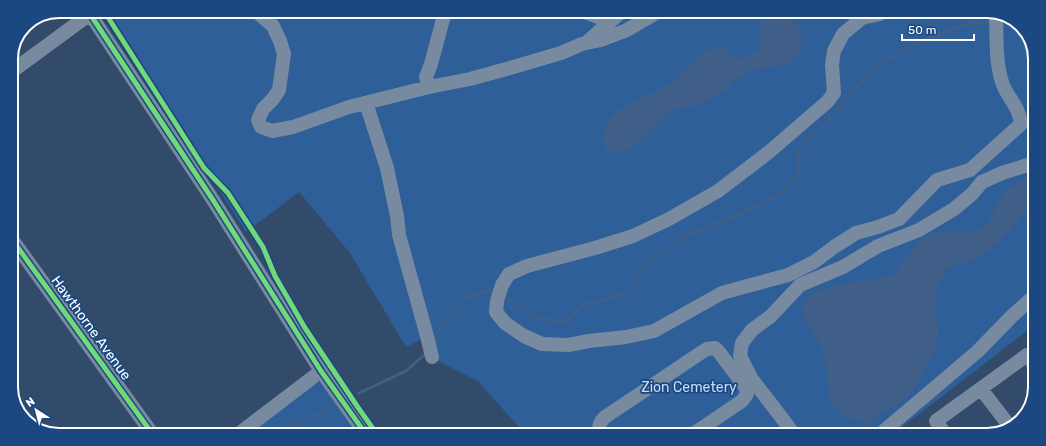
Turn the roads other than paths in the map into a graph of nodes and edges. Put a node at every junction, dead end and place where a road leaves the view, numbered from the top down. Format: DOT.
graph roads {
  1 [pos="82,18"];
  2 [pos="92,18"];
  3 [pos="264,18"];
  4 [pos="442,18"];
  5 [pos="614,18"];
  6 [pos="647,18"];
  7 [pos="862,18"];
  8 [pos="996,21"];
  9 [pos="585,43"];
  10 [pos="18,67"];
  11 [pos="429,87"];
  12 [pos="366,103"];
  13 [pos="1028,165"];
  14 [pos="18,248"];
  15 [pos="1028,302"];
  16 [pos="432,357"];
  17 [pos="1028,357"];
  18 [pos="321,371"];
  19 [pos="981,389"];
  20 [pos="1007,423"];
  21 [pos="148,428"];
  22 [pos="246,428"];
  23 [pos="361,428"];
  24 [pos="599,428"];
  25 [pos="702,428"];
  26 [pos="789,428"];
  27 [pos="887,428"];
  28 [pos="941,428"];
  1 -- 10 [label="street"];
  2 -- 18 [label="street"];
  3 -- 12 [label="street"];
  4 -- 11 [label="street"];
  5 -- 9 [label="street"];
  6 -- 9 [label="street"];
  7 -- 8 [label="street"];
  9 -- 11 [label="street"];
  11 -- 12 [label="street"];
  12 -- 16 [label="street"];
  13 -- 26 [label="street"];
  14 -- 21 [label="street, Hawthorne Avenue"];
  15 -- 27 [label="street"];
  17 -- 19 [label="street"];
  18 -- 22 [label="street"];
  18 -- 23 [label="street"];
  19 -- 20 [label="street"];
  19 -- 28 [label="street"];
  24 -- 25 [label="street"];
}
